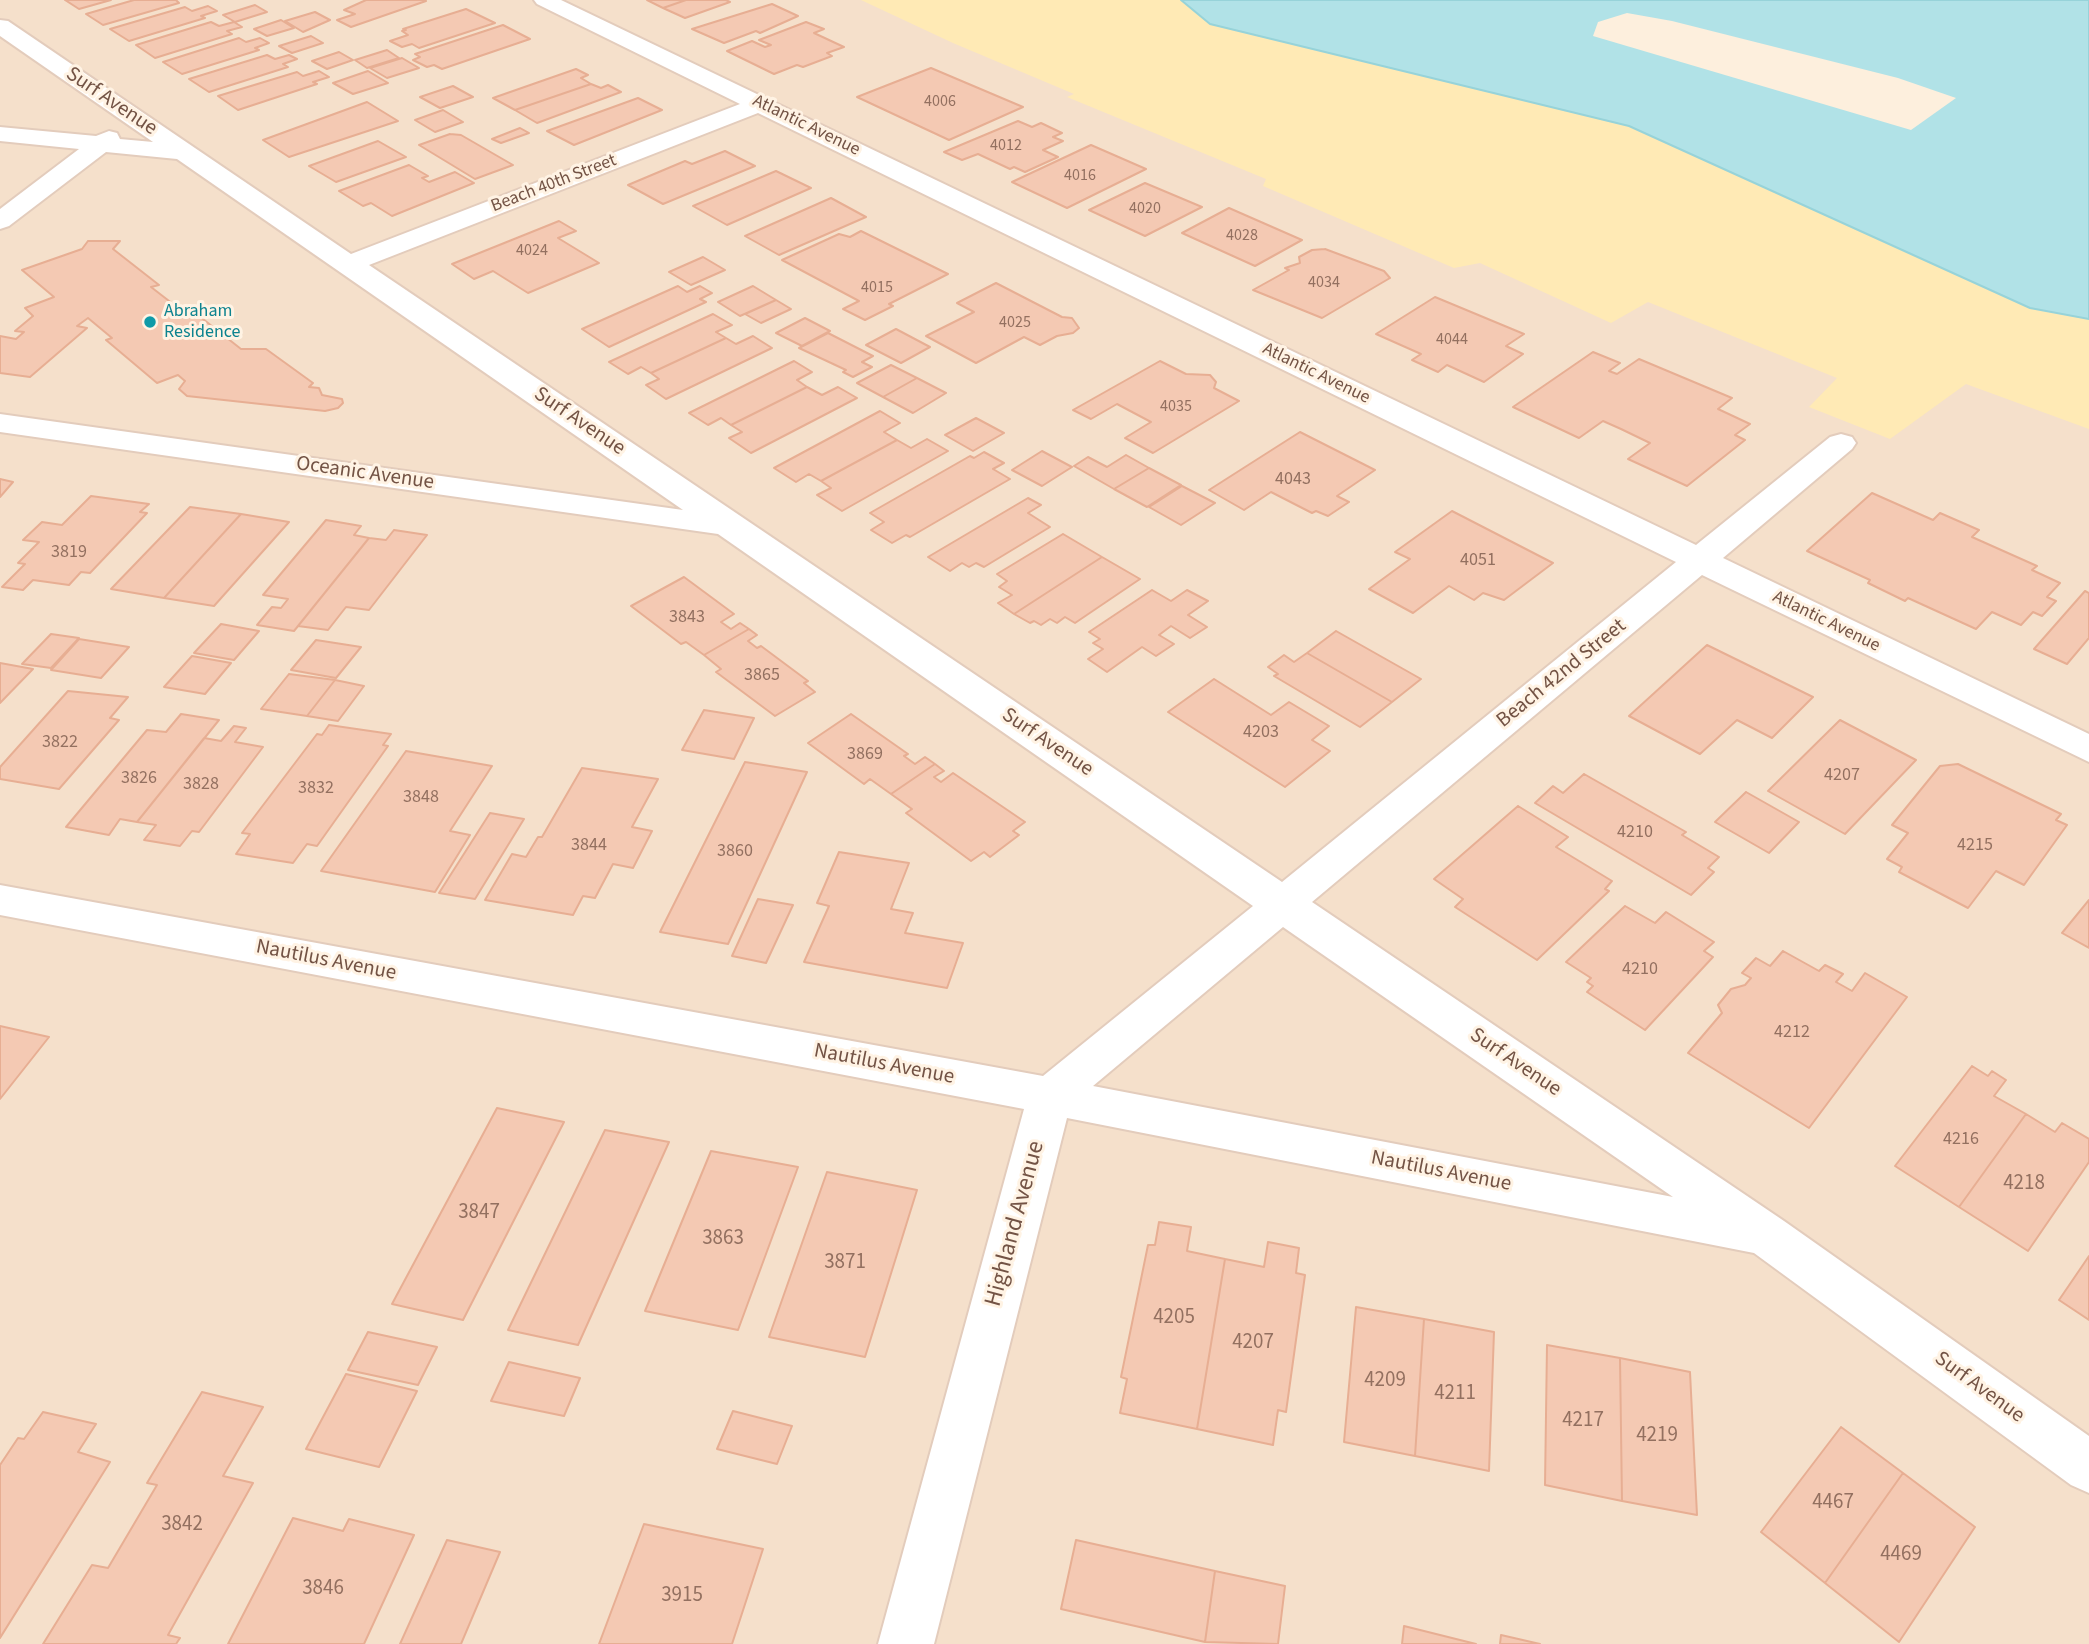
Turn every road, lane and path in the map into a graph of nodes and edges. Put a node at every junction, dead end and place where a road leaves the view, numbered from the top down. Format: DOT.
graph roads {
  1 [pos="544,0"];
  2 [pos="0,26"];
  3 [pos="760,104"];
  4 [pos="136,119"];
  5 [pos="0,134"];
  6 [pos="99,145"];
  7 [pos="185,152"];
  8 [pos="0,221"];
  9 [pos="348,264"];
  10 [pos="0,423"];
  11 [pos="1841,443"];
  12 [pos="731,527"];
  13 [pos="1700,561"];
  14 [pos="2089,749"];
  15 [pos="0,901"];
  16 [pos="1283,904"];
  17 [pos="1050,1096"];
  18 [pos="1767,1236"];
  19 [pos="2089,1467"];
  20 [pos="906,1644"];
  1 -- 3 [label="street, Atlantic Avenue"];
  2 -- 4 [label="street, Surf Avenue"];
  3 -- 9 [label="street, Beach 40th Street"];
  3 -- 13 [label="street, Atlantic Avenue"];
  4 -- 6 [label="street"];
  4 -- 7 [label="street, Surf Avenue"];
  5 -- 6 [label="street"];
  6 -- 7 [label="street"];
  6 -- 8 [label="street"];
  7 -- 9 [label="street, Surf Avenue"];
  9 -- 12 [label="street, Surf Avenue"];
  10 -- 12 [label="street, Oceanic Avenue"];
  11 -- 13 [label="street, Beach 42nd Street"];
  12 -- 16 [label="street, Surf Avenue"];
  13 -- 14 [label="street, Atlantic Avenue"];
  13 -- 16 [label="street, Beach 42nd Street"];
  15 -- 17 [label="street, Nautilus Avenue"];
  16 -- 17 [label="street"];
  16 -- 18 [label="street, Surf Avenue"];
  17 -- 18 [label="street, Nautilus Avenue"];
  17 -- 20 [label="street, Highland Avenue"];
  18 -- 19 [label="street, Surf Avenue"];
}
